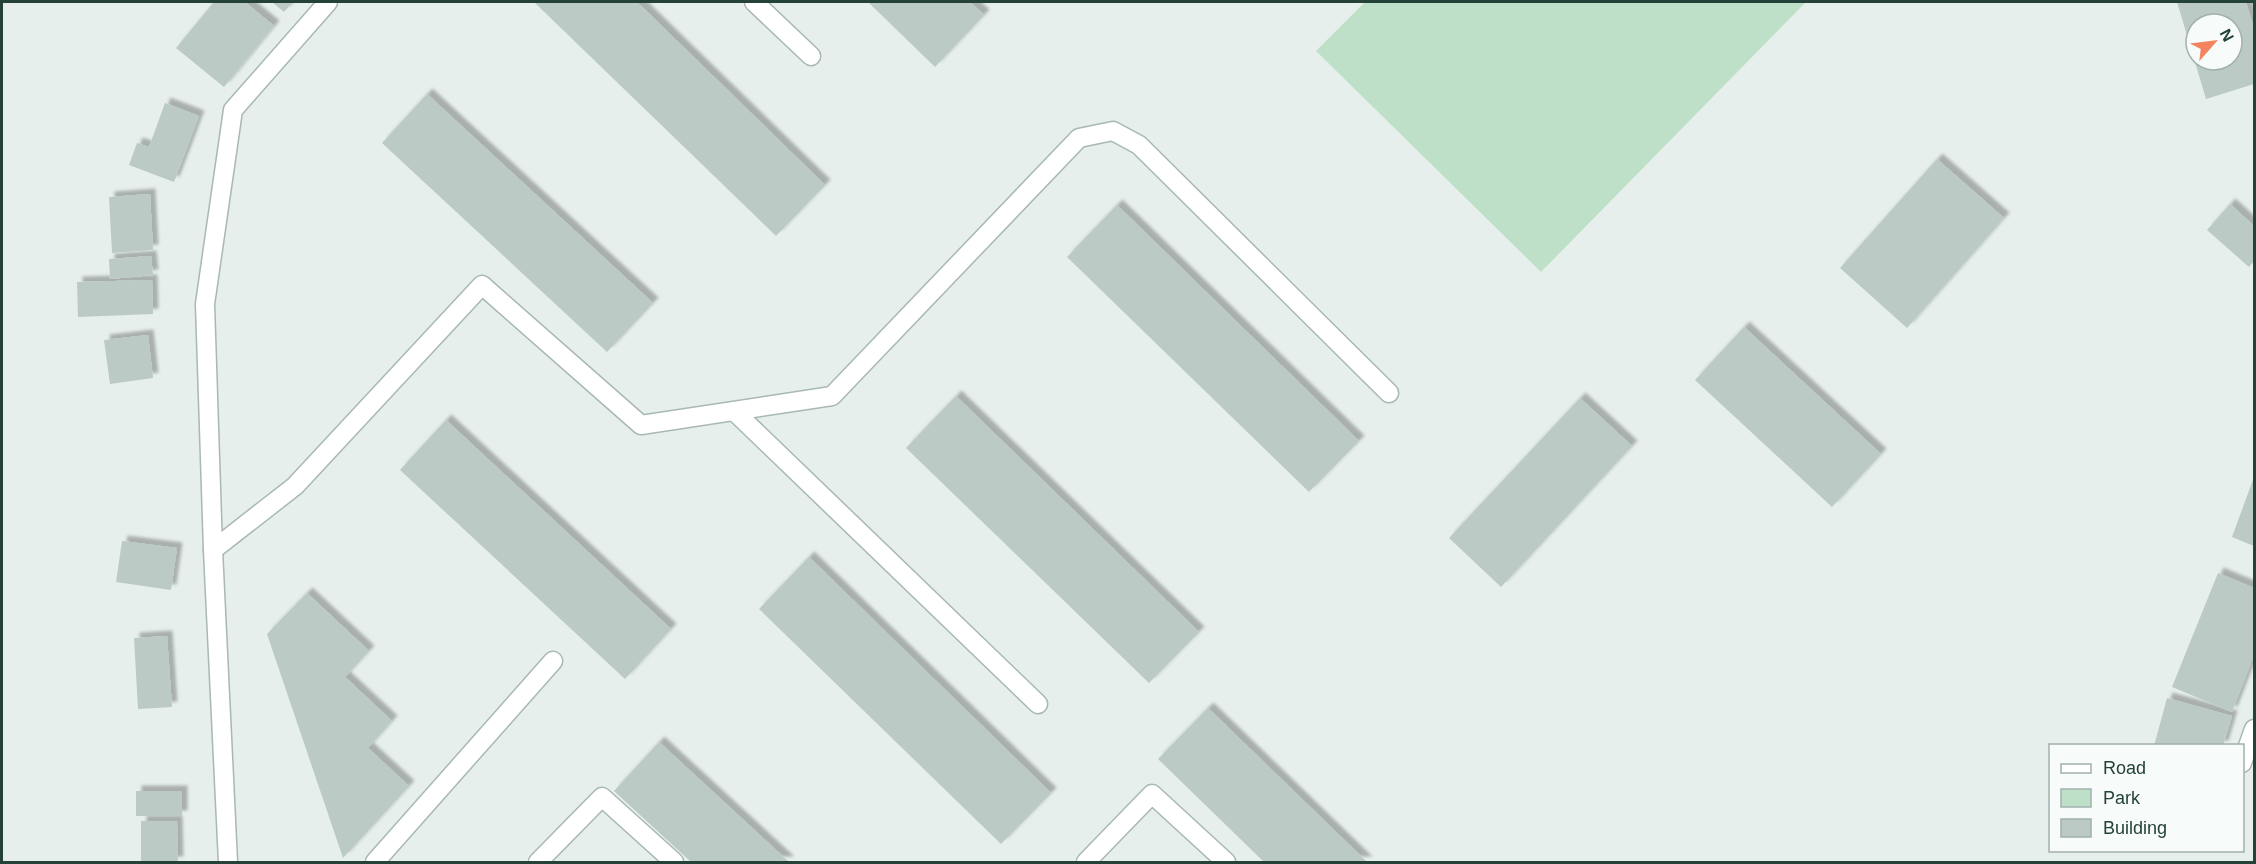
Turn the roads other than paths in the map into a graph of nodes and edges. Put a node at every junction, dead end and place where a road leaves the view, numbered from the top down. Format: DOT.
graph roads {
  1 [pos="328,2"];
  2 [pos="754,2"];
  3 [pos="811,56"];
  4 [pos="1389,393"];
  5 [pos="734,411"];
  6 [pos="213,549"];
  7 [pos="553,661"];
  8 [pos="1038,704"];
  9 [pos="2254,729"];
  10 [pos="2244,757"];
  11 [pos="228,862"];
  12 [pos="375,862"];
  13 [pos="538,862"];
  14 [pos="674,862"];
  15 [pos="1086,862"];
  16 [pos="1226,862"];
  1 -- 6 [label="street"];
  2 -- 3 [label="street"];
  4 -- 5 [label="street"];
  5 -- 6 [label="street"];
  5 -- 8 [label="street"];
  6 -- 11 [label="street"];
  7 -- 12 [label="street"];
  9 -- 10 [label="street"];
  13 -- 14 [label="street"];
  15 -- 16 [label="street"];
}
